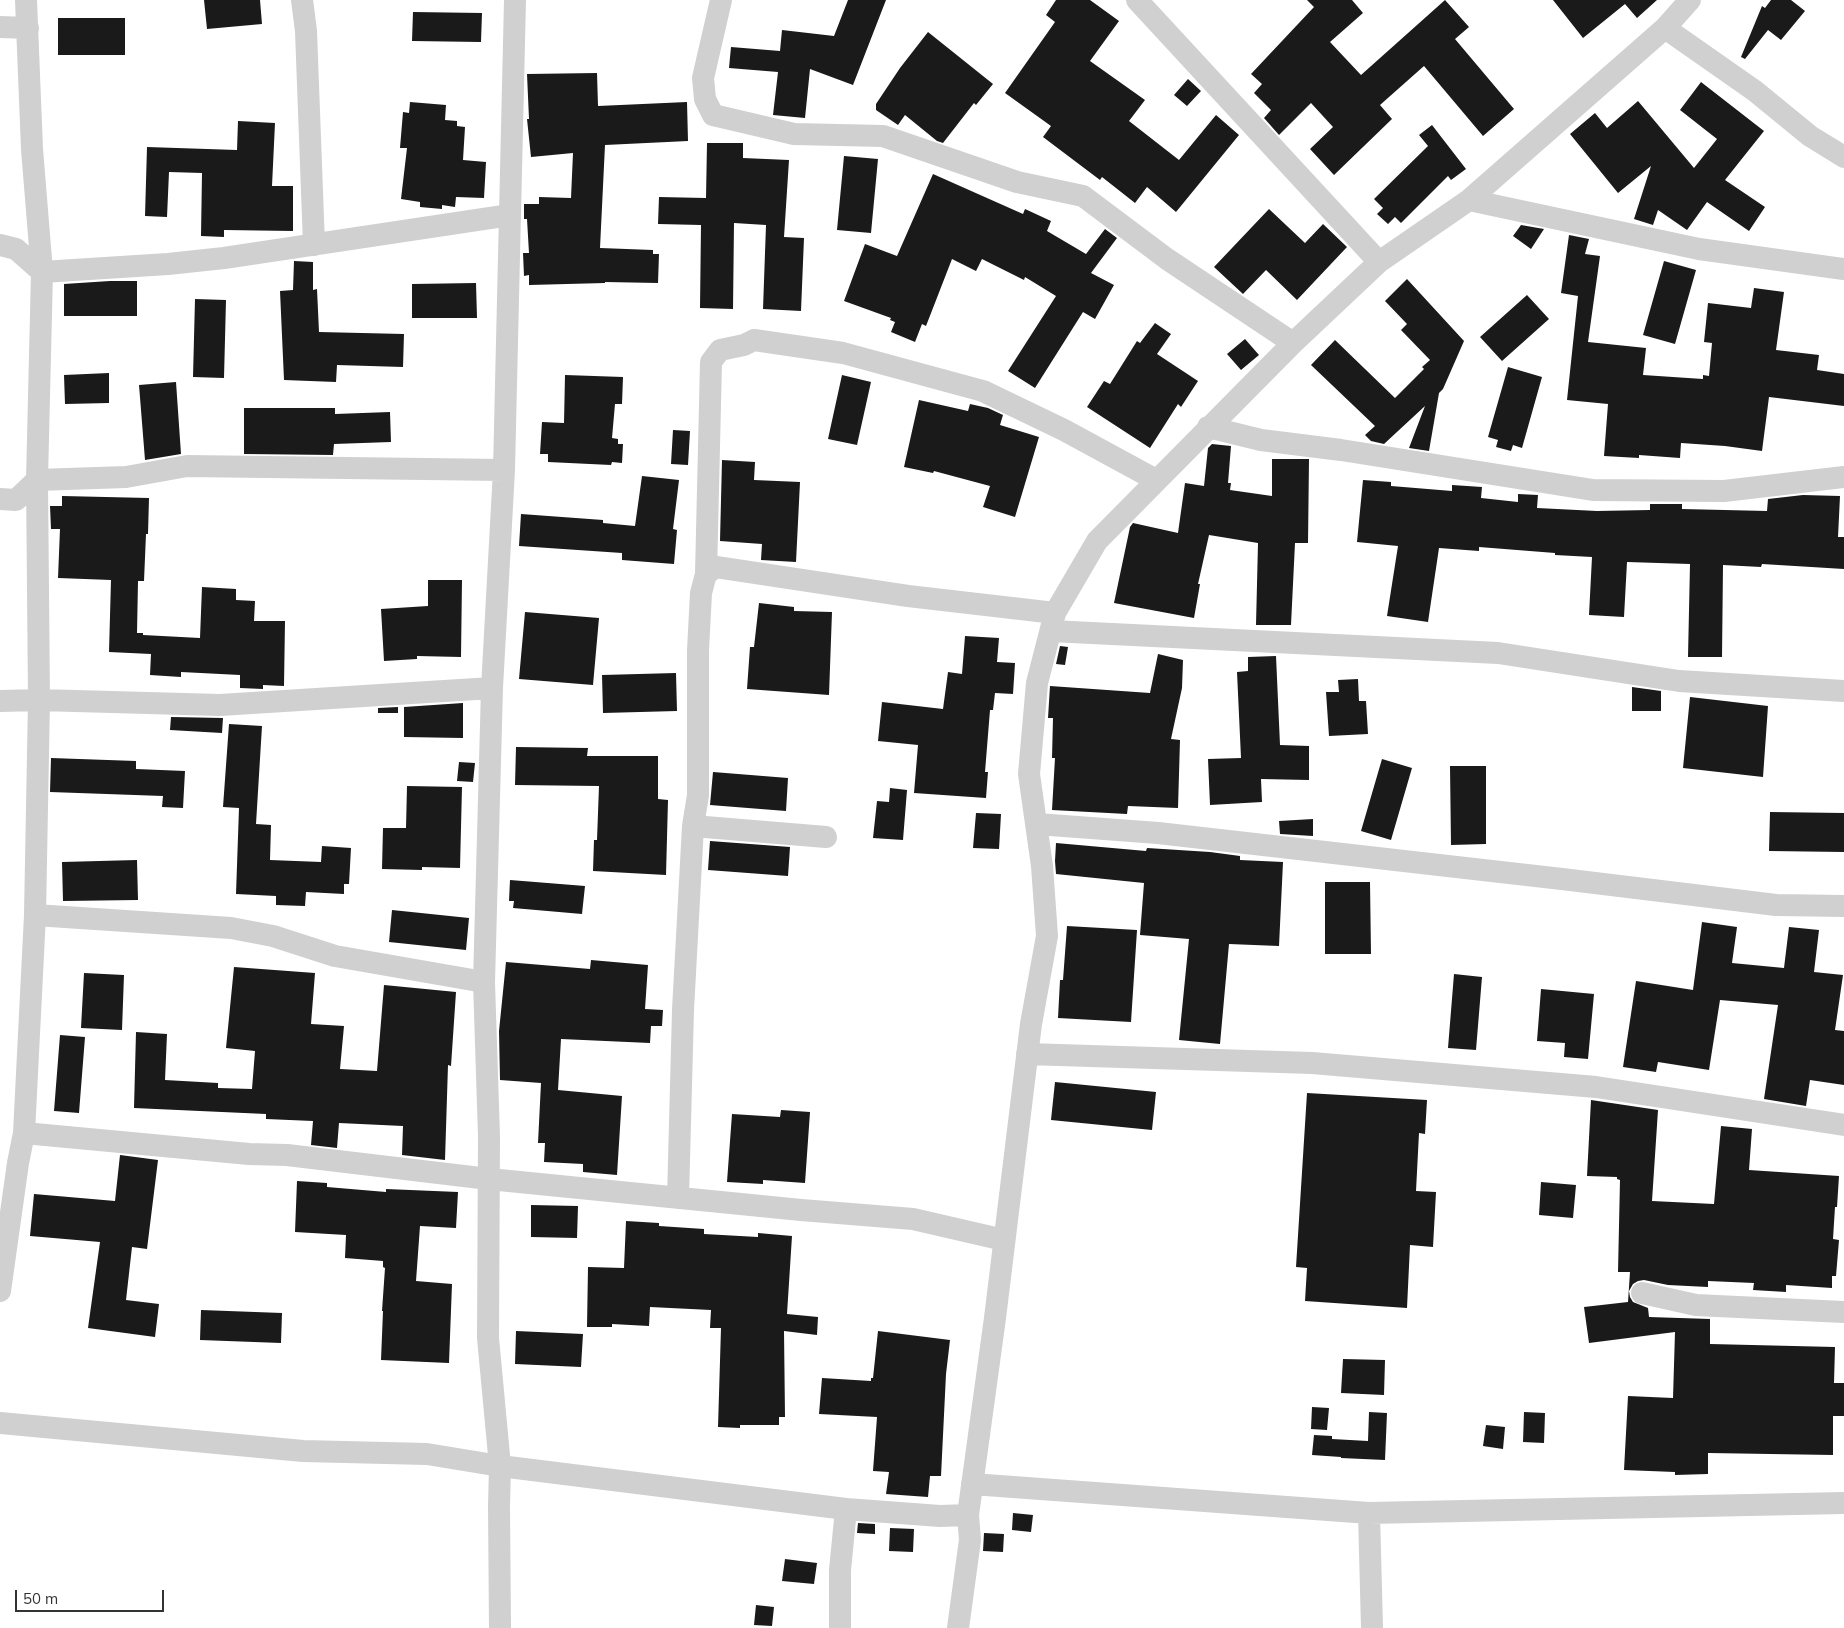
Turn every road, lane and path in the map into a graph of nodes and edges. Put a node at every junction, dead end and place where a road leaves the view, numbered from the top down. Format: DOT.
graph roads {
  1 [pos="26,0"];
  2 [pos="302,0"];
  3 [pos="515,0"];
  4 [pos="720,0"];
  5 [pos="1137,0"];
  6 [pos="1690,0"];
  7 [pos="0,27"];
  8 [pos="28,28"];
  9 [pos="1665,28"];
  10 [pos="1844,157"];
  11 [pos="1469,200"];
  12 [pos="510,215"];
  13 [pos="0,245"];
  14 [pos="314,245"];
  15 [pos="1378,262"];
  16 [pos="1844,269"];
  17 [pos="42,272"];
  18 [pos="1293,343"];
  19 [pos="1208,427"];
  20 [pos="504,470"];
  21 [pos="1844,477"];
  22 [pos="38,480"];
  23 [pos="1156,480"];
  24 [pos="0,498"];
  25 [pos="706,574"];
  26 [pos="1053,622"];
  27 [pos="492,688"];
  28 [pos="1844,691"];
  29 [pos="39,700"];
  30 [pos="0,701"];
  31 [pos="1036,824"];
  32 [pos="693,826"];
  33 [pos="826,837"];
  34 [pos="1844,906"];
  35 [pos="35,915"];
  36 [pos="484,982"];
  37 [pos="1027,1054"];
  38 [pos="1844,1125"];
  39 [pos="24,1133"];
  40 [pos="9,1162"];
  41 [pos="489,1179"];
  42 [pos="678,1198"];
  43 [pos="1004,1240"];
  44 [pos="0,1291"];
  45 [pos="1642,1293"];
  46 [pos="1844,1312"];
  47 [pos="0,1423"];
  48 [pos="500,1466"];
  49 [pos="972,1484"];
  50 [pos="1844,1503"];
  51 [pos="846,1509"];
  52 [pos="1369,1513"];
  53 [pos="968,1515"];
  54 [pos="500,1628"];
  55 [pos="840,1628"];
  56 [pos="958,1628"];
  57 [pos="1372,1628"];
  1 -- 8 [label="street"];
  2 -- 14 [label="street"];
  3 -- 12 [label="street"];
  4 -- 18 [label="street"];
  5 -- 15 [label="street"];
  6 -- 9 [label="street"];
  7 -- 8 [label="street"];
  8 -- 17 [label="street"];
  9 -- 10 [label="street"];
  9 -- 11 [label="street"];
  11 -- 15 [label="street"];
  11 -- 16 [label="street"];
  12 -- 14 [label="street"];
  12 -- 20 [label="street"];
  13 -- 17 [label="street"];
  14 -- 17 [label="street"];
  15 -- 18 [label="street"];
  17 -- 22 [label="street"];
  18 -- 19 [label="street"];
  19 -- 21 [label="street"];
  19 -- 23 [label="street"];
  20 -- 22 [label="street"];
  20 -- 27 [label="street"];
  22 -- 24 [label="street"];
  22 -- 29 [label="street"];
  23 -- 25 [label="street"];
  23 -- 26 [label="street"];
  25 -- 26 [label="street"];
  25 -- 32 [label="street"];
  26 -- 28 [label="street"];
  26 -- 31 [label="street"];
  27 -- 29 [label="street"];
  27 -- 36 [label="street"];
  29 -- 30 [label="street"];
  29 -- 35 [label="street"];
  31 -- 34 [label="street"];
  31 -- 37 [label="street"];
  32 -- 33 [label="street"];
  32 -- 42 [label="street"];
  35 -- 36 [label="street"];
  35 -- 39 [label="street"];
  36 -- 41 [label="street"];
  37 -- 38 [label="street"];
  37 -- 43 [label="street"];
  39 -- 40 [label="street"];
  39 -- 41 [label="street"];
  40 -- 44 [label="street"];
  41 -- 42 [label="street"];
  41 -- 48 [label="street"];
  42 -- 43 [label="street"];
  43 -- 49 [label="street"];
  45 -- 46 [label="street"];
  47 -- 48 [label="street"];
  48 -- 51 [label="street"];
  48 -- 54 [label="street"];
  49 -- 52 [label="street"];
  49 -- 53 [label="street"];
  50 -- 52 [label="street"];
  51 -- 53 [label="street"];
  51 -- 55 [label="street"];
  52 -- 57 [label="street"];
  53 -- 56 [label="street"];
}
